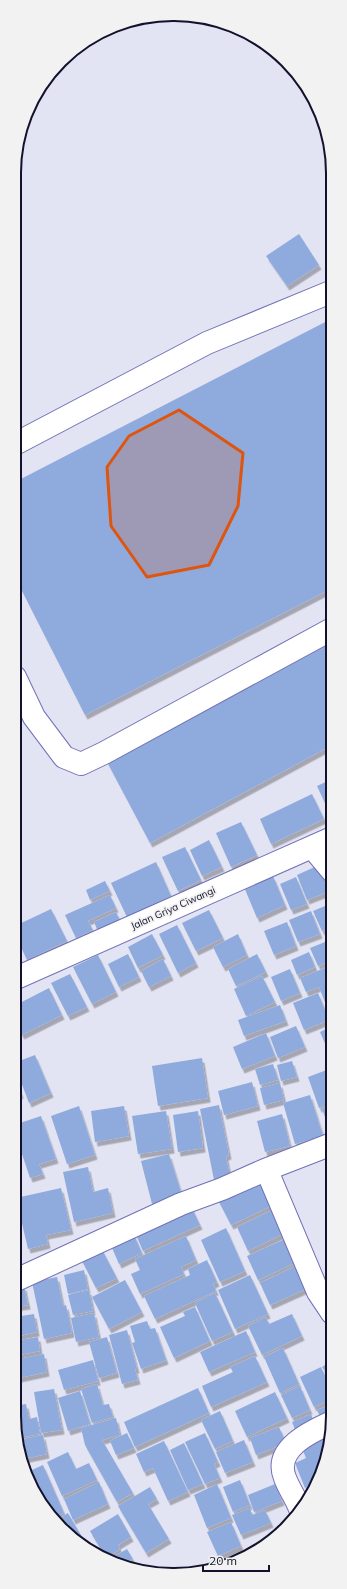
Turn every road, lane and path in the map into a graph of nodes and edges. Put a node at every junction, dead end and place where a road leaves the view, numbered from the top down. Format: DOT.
graph roads {
  1 [pos="326,293"];
  2 [pos="21,441"];
  3 [pos="326,632"];
  4 [pos="21,690"];
  5 [pos="326,841"];
  6 [pos="312,847"];
  7 [pos="326,864"];
  8 [pos="21,976"];
  9 [pos="326,1146"];
  10 [pos="265,1170"];
  11 [pos="21,1278"];
  12 [pos="326,1304"];
  13 [pos="326,1425"];
  14 [pos="297,1504"];
  1 -- 2 [label="street"];
  3 -- 4 [label="street"];
  5 -- 6 [label="street, Jalan Griya Ciwangi"];
  6 -- 7 [label="street"];
  6 -- 8 [label="street, Jalan Griya Ciwangi"];
  9 -- 10 [label="street"];
  10 -- 11 [label="street"];
  10 -- 12 [label="street"];
  13 -- 14 [label="street"];
}
